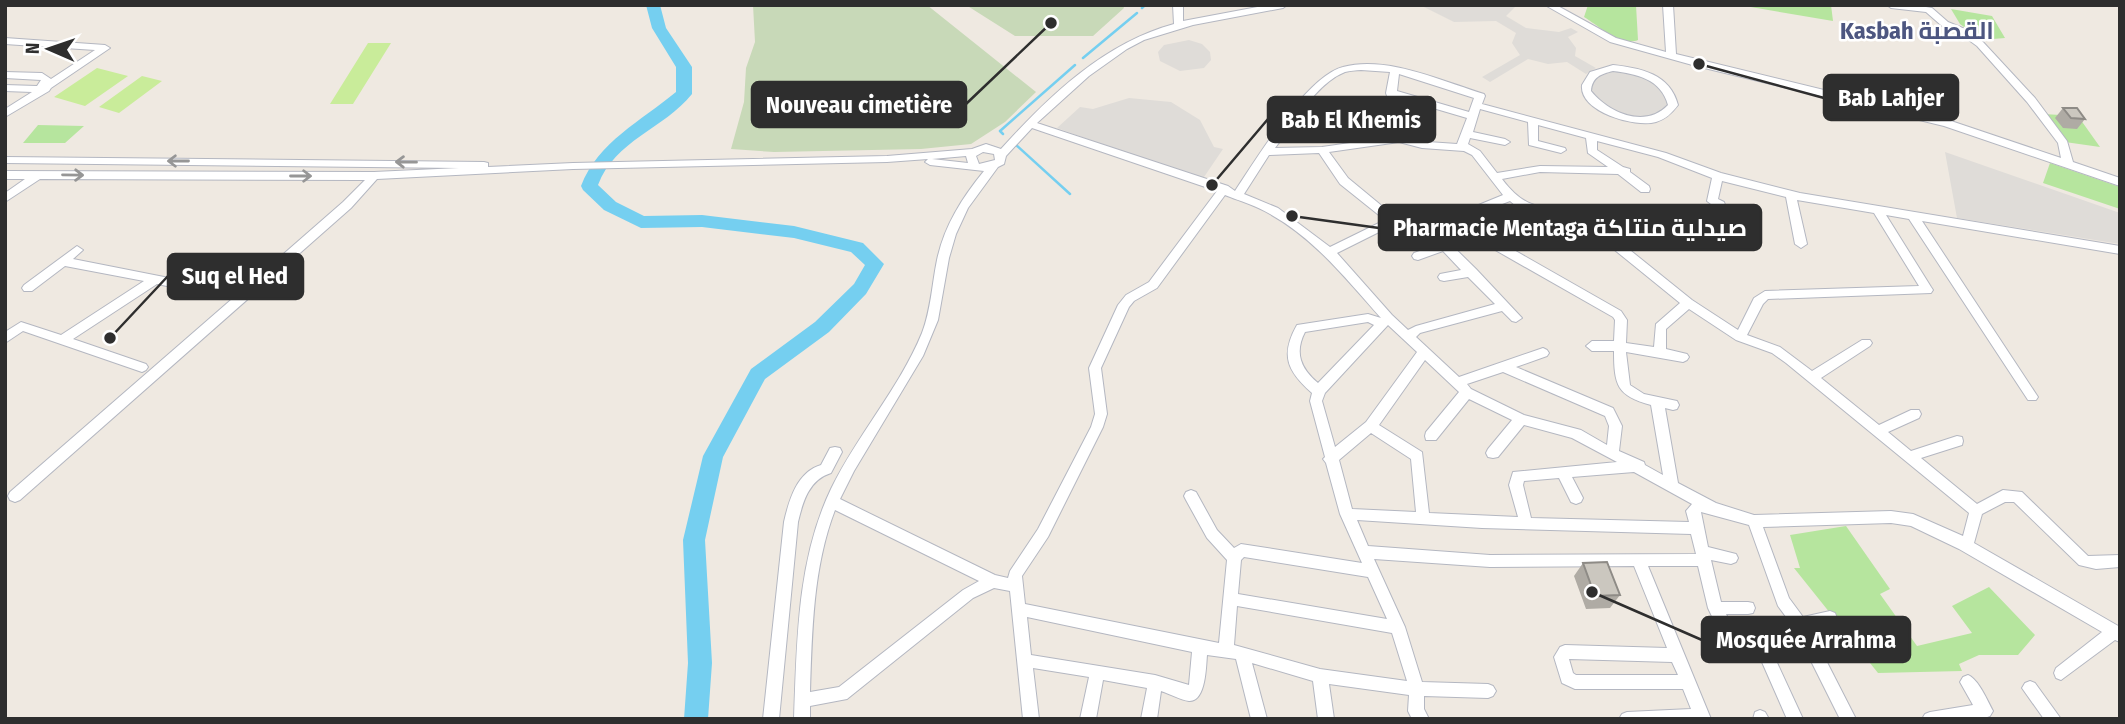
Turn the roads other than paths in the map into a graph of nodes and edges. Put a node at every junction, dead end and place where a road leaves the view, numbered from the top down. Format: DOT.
graph roads {
  1 [pos="1178,5"];
  2 [pos="1283,5"];
  3 [pos="1549,5"];
  4 [pos="1668,5"];
  5 [pos="1891,5"];
  6 [pos="1179,27"];
  7 [pos="7,42"];
  8 [pos="1671,56"];
  9 [pos="1395,72"];
  10 [pos="5,75"];
  11 [pos="5,88"];
  12 [pos="43,89"];
  13 [pos="1391,93"];
  14 [pos="1473,110"];
  15 [pos="5,114"];
  16 [pos="1615,115"];
  17 [pos="1533,120"];
  18 [pos="1031,124"];
  19 [pos="1018,135"];
  20 [pos="1591,135"];
  21 [pos="1464,139"];
  22 [pos="1505,142"];
  23 [pos="1422,145"];
  24 [pos="989,148"];
  25 [pos="1322,150"];
  26 [pos="1561,150"];
  27 [pos="974,152"];
  28 [pos="1266,152"];
  29 [pos="1001,155"];
  30 [pos="887,159"];
  31 [pos="5,160"];
  32 [pos="55,160"];
  33 [pos="2068,164"];
  34 [pos="975,165"];
  35 [pos="523,167"];
  36 [pos="993,167"];
  37 [pos="1626,171"];
  38 [pos="5,175"];
  39 [pos="38,175"];
  40 [pos="374,176"];
  41 [pos="1718,176"];
  42 [pos="1493,177"];
  43 [pos="2120,183"];
  44 [pos="1216,187"];
  45 [pos="1645,189"];
  46 [pos="1238,195"];
  47 [pos="1791,195"];
  48 [pos="1510,197"];
  49 [pos="5,198"];
  50 [pos="968,198"];
  51 [pos="1879,212"];
  52 [pos="1913,216"];
  53 [pos="1458,217"];
  54 [pos="1418,218"];
  55 [pos="1392,220"];
  56 [pos="1590,223"];
  57 [pos="1751,223"];
  58 [pos="1690,243"];
  59 [pos="1801,244"];
  60 [pos="1444,246"];
  61 [pos="76,250"];
  62 [pos="2120,250"];
  63 [pos="1329,252"];
  64 [pos="1418,257"];
  65 [pos="62,261"];
  66 [pos="1472,272"];
  67 [pos="1444,276"];
  68 [pos="155,280"];
  69 [pos="28,288"];
  70 [pos="239,296"];
  71 [pos="1688,303"];
  72 [pos="1505,306"];
  73 [pos="1516,318"];
  74 [pos="1385,321"];
  75 [pos="1409,336"];
  76 [pos="1740,337"];
  77 [pos="5,339"];
  78 [pos="64,340"];
  79 [pos="1866,343"];
  80 [pos="1592,346"];
  81 [pos="1620,346"];
  82 [pos="1424,351"];
  83 [pos="1543,353"];
  84 [pos="1660,353"];
  85 [pos="1683,357"];
  86 [pos="142,367"];
  87 [pos="1504,367"];
  88 [pos="1813,377"];
  89 [pos="1462,387"];
  90 [pos="1319,391"];
  91 [pos="2032,397"];
  92 [pos="1657,401"];
  93 [pos="1673,405"];
  94 [pos="1915,414"];
  95 [pos="1521,419"];
  96 [pos="1371,426"];
  97 [pos="1880,430"];
  98 [pos="1430,436"];
  99 [pos="1956,442"];
  100 [pos="835,452"];
  101 [pos="1612,452"];
  102 [pos="1493,453"];
  103 [pos="1912,456"];
  104 [pos="1330,459"];
  105 [pos="1639,466"];
  106 [pos="1563,472"];
  107 [pos="1672,486"];
  108 [pos="15,496"];
  109 [pos="1191,496"];
  110 [pos="1576,498"];
  111 [pos="832,502"];
  112 [pos="1712,508"];
  113 [pos="1976,511"];
  114 [pos="1347,514"];
  115 [pos="1423,519"];
  116 [pos="1754,520"];
  117 [pos="1526,523"];
  118 [pos="1696,528"];
  119 [pos="1964,545"];
  120 [pos="1365,552"];
  121 [pos="1703,556"];
  122 [pos="1234,558"];
  123 [pos="1731,558"];
  124 [pos="1638,560"];
  125 [pos="2120,561"];
  126 [pos="1372,570"];
  127 [pos="993,581"];
  128 [pos="1015,586"];
  129 [pos="1232,599"];
  130 [pos="1715,608"];
  131 [pos="1748,608"];
  132 [pos="1020,610"];
  133 [pos="1830,618"];
  134 [pos="1800,624"];
  135 [pos="1398,627"];
  136 [pos="2117,633"];
  137 [pos="1200,647"];
  138 [pos="1234,652"];
  139 [pos="1675,655"];
  140 [pos="1025,662"];
  141 [pos="1097,672"];
  142 [pos="2061,673"];
  143 [pos="1320,676"];
  144 [pos="1156,682"];
  145 [pos="1689,682"];
  146 [pos="1968,682"];
  147 [pos="2030,688"];
  148 [pos="1417,689"];
  149 [pos="1488,691"];
  150 [pos="803,700"];
  151 [pos="1702,717"];
  152 [pos="1938,718"];
  153 [pos="771,719"];
  154 [pos="803,719"];
  155 [pos="1031,719"];
  156 [pos="1088,719"];
  157 [pos="1149,719"];
  158 [pos="1259,719"];
  159 [pos="1326,719"];
  160 [pos="1421,719"];
  161 [pos="1627,719"];
  162 [pos="1795,719"];
  163 [pos="1848,719"];
  164 [pos="2053,719"];
  1 -- 6 [label="street"];
  2 -- 6 [label="street"];
  3 -- 8 [label="street"];
  4 -- 8 [label="street"];
  5 -- 33 [label="street"];
  6 -- 18 [label="street"];
  7 -- 12 [label="street"];
  8 -- 33 [label="street"];
  9 -- 13 [label="street"];
  9 -- 14 [label="street"];
  9 -- 28 [label="street"];
  10 -- 12 [label="street"];
  11 -- 12 [label="street"];
  12 -- 15 [label="street"];
  13 -- 14 [label="street"];
  13 -- 23 [label="street"];
  14 -- 17 [label="street"];
  14 -- 21 [label="street"];
  16 -- 16 [label="street"];
  17 -- 20 [label="street"];
  17 -- 26 [label="street"];
  18 -- 19 [label="street"];
  18 -- 44 [label="street"];
  19 -- 24 [label="street"];
  19 -- 29 [label="street"];
  20 -- 37 [label="street"];
  20 -- 41 [label="street"];
  21 -- 22 [label="street"];
  21 -- 23 [label="street"];
  21 -- 42 [label="street"];
  23 -- 25 [label="street"];
  24 -- 27 [label="street"];
  24 -- 29 [label="street"];
  25 -- 28 [label="street"];
  25 -- 55 [label="street"];
  27 -- 30 [label="street"];
  27 -- 34 [label="street"];
  28 -- 46 [label="street"];
  29 -- 36 [label="street"];
  30 -- 34 [label="street"];
  30 -- 35 [label="street"];
  31 -- 32 [label="street"];
  35 -- 32 [label="street, one-way"];
  32 -- 39 [label="street"];
  33 -- 43 [label="street"];
  34 -- 36 [label="street"];
  34 -- 50 [label="street"];
  35 -- 40 [label="street"];
  36 -- 50 [label="street"];
  37 -- 42 [label="street"];
  37 -- 45 [label="street"];
  38 -- 39 [label="street"];
  39 -- 40 [label="street, one-way"];
  39 -- 49 [label="street"];
  40 -- 70 [label="street"];
  41 -- 47 [label="street"];
  41 -- 57 [label="street"];
  42 -- 48 [label="street"];
  44 -- 46 [label="street"];
  44 -- 128 [label="street"];
  46 -- 63 [label="street"];
  47 -- 51 [label="street"];
  47 -- 59 [label="street"];
  48 -- 53 [label="street"];
  48 -- 56 [label="street"];
  50 -- 111 [label="street"];
  51 -- 52 [label="street"];
  51 -- 76 [label="street"];
  52 -- 62 [label="street"];
  52 -- 91 [label="street"];
  53 -- 54 [label="street"];
  53 -- 81 [label="street"];
  54 -- 55 [label="street"];
  54 -- 60 [label="street"];
  55 -- 63 [label="street"];
  56 -- 58 [label="street"];
  56 -- 71 [label="street"];
  60 -- 64 [label="street"];
  60 -- 66 [label="street"];
  61 -- 65 [label="street"];
  63 -- 74 [label="street"];
  65 -- 68 [label="street"];
  65 -- 69 [label="street"];
  66 -- 67 [label="street"];
  66 -- 72 [label="street"];
  68 -- 70 [label="street"];
  68 -- 78 [label="street"];
  70 -- 108 [label="street"];
  71 -- 76 [label="street"];
  71 -- 84 [label="street"];
  72 -- 73 [label="street"];
  72 -- 75 [label="street"];
  74 -- 75 [label="street"];
  74 -- 90 [label="street"];
  74 -- 90 [label="street"];
  75 -- 82 [label="street"];
  76 -- 88 [label="street"];
  77 -- 78 [label="street"];
  78 -- 86 [label="street"];
  79 -- 88 [label="street"];
  80 -- 81 [label="street"];
  81 -- 84 [label="street"];
  81 -- 92 [label="street"];
  82 -- 89 [label="street"];
  82 -- 96 [label="street"];
  83 -- 87 [label="street"];
  84 -- 85 [label="street"];
  87 -- 89 [label="street"];
  87 -- 101 [label="street"];
  88 -- 97 [label="street"];
  89 -- 95 [label="street"];
  89 -- 98 [label="street"];
  90 -- 104 [label="street"];
  92 -- 93 [label="street"];
  92 -- 107 [label="street"];
  94 -- 97 [label="street"];
  95 -- 101 [label="street"];
  95 -- 102 [label="street"];
  96 -- 104 [label="street"];
  96 -- 115 [label="street"];
  97 -- 103 [label="street"];
  99 -- 103 [label="street"];
  100 -- 153 [label="street"];
  101 -- 105 [label="street"];
  103 -- 113 [label="street"];
  104 -- 114 [label="street"];
  105 -- 106 [label="street"];
  105 -- 107 [label="street"];
  106 -- 110 [label="street"];
  106 -- 117 [label="street"];
  107 -- 112 [label="street"];
  109 -- 122 [label="street"];
  111 -- 127 [label="street"];
  111 -- 150 [label="street"];
  112 -- 116 [label="street"];
  112 -- 118 [label="street"];
  113 -- 119 [label="street"];
  113 -- 125 [label="street"];
  114 -- 115 [label="street"];
  114 -- 120 [label="street"];
  115 -- 117 [label="street"];
  116 -- 119 [label="street"];
  116 -- 134 [label="street"];
  117 -- 118 [label="street"];
  118 -- 121 [label="street"];
  119 -- 136 [label="street"];
  120 -- 124 [label="street"];
  120 -- 126 [label="street"];
  121 -- 123 [label="street"];
  121 -- 124 [label="street"];
  121 -- 130 [label="street"];
  122 -- 126 [label="street"];
  122 -- 129 [label="street"];
  124 -- 139 [label="street"];
  126 -- 135 [label="street"];
  127 -- 128 [label="street"];
  127 -- 150 [label="street"];
  128 -- 132 [label="street"];
  129 -- 135 [label="street"];
  129 -- 138 [label="street"];
  130 -- 131 [label="street"];
  130 -- 162 [label="street"];
  132 -- 137 [label="street"];
  132 -- 140 [label="street"];
  133 -- 134 [label="street"];
  134 -- 163 [label="street"];
  135 -- 148 [label="street"];
  136 -- 142 [label="street"];
  137 -- 138 [label="street"];
  137 -- 144 [label="street"];
  138 -- 143 [label="street"];
  138 -- 158 [label="street"];
  139 -- 145 [label="street"];
  139 -- 145 [label="street"];
  140 -- 141 [label="street"];
  140 -- 155 [label="street"];
  141 -- 144 [label="street"];
  141 -- 156 [label="street"];
  143 -- 148 [label="street"];
  143 -- 159 [label="street"];
  144 -- 157 [label="street"];
  145 -- 151 [label="street"];
  146 -- 152 [label="street"];
  147 -- 164 [label="street"];
  148 -- 149 [label="street"];
  148 -- 160 [label="street"];
  150 -- 154 [label="street"];
  151 -- 161 [label="street"];
}
